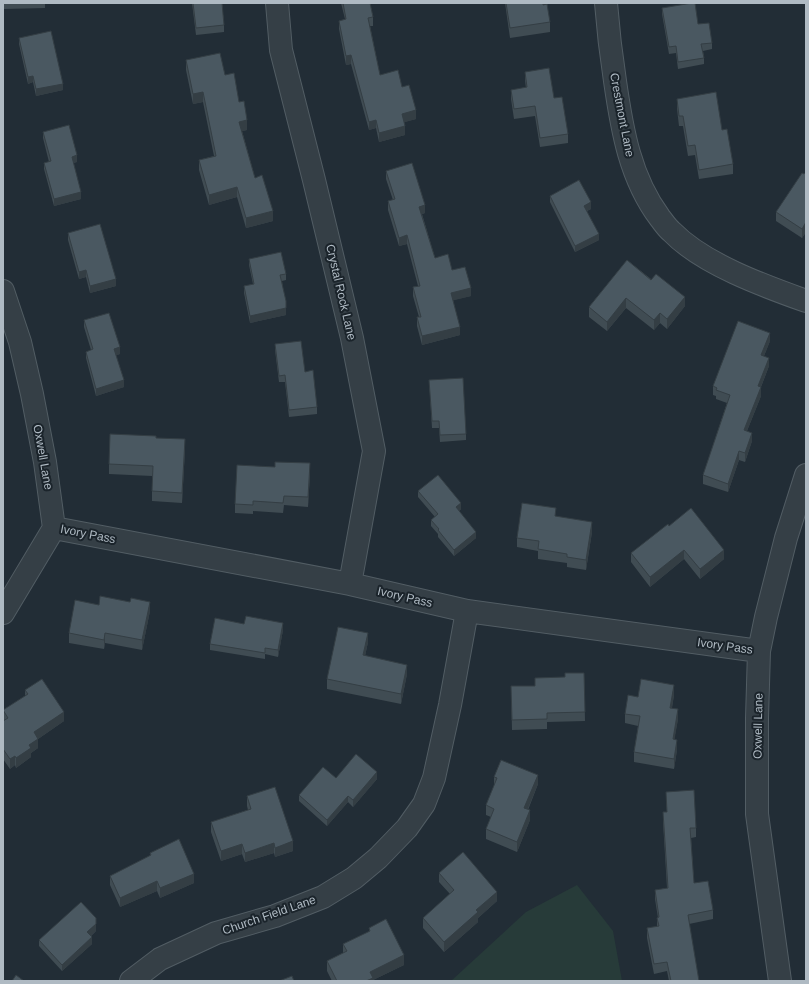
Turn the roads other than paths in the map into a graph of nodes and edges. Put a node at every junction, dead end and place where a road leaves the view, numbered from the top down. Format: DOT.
graph roads {
  1 [pos="277,3"];
  2 [pos="606,3"];
  3 [pos="4,295"];
  4 [pos="806,301"];
  5 [pos="806,475"];
  6 [pos="54,528"];
  7 [pos="350,584"];
  8 [pos="467,611"];
  9 [pos="3,613"];
  10 [pos="759,650"];
  11 [pos="131,981"];
  12 [pos="780,981"];
  1 -- 7 [label="street, Crystal Rock Lane"];
  2 -- 4 [label="street, Crestmont Lane"];
  3 -- 6 [label="street, Oxwell Lane"];
  5 -- 10 [label="street, Oxwell Lane"];
  6 -- 7 [label="street, Ivory Pass"];
  6 -- 9 [label="street"];
  7 -- 8 [label="street, Ivory Pass"];
  8 -- 10 [label="street, Ivory Pass"];
  8 -- 11 [label="street, Church Field Lane"];
  10 -- 12 [label="street, Oxwell Lane"];
}
